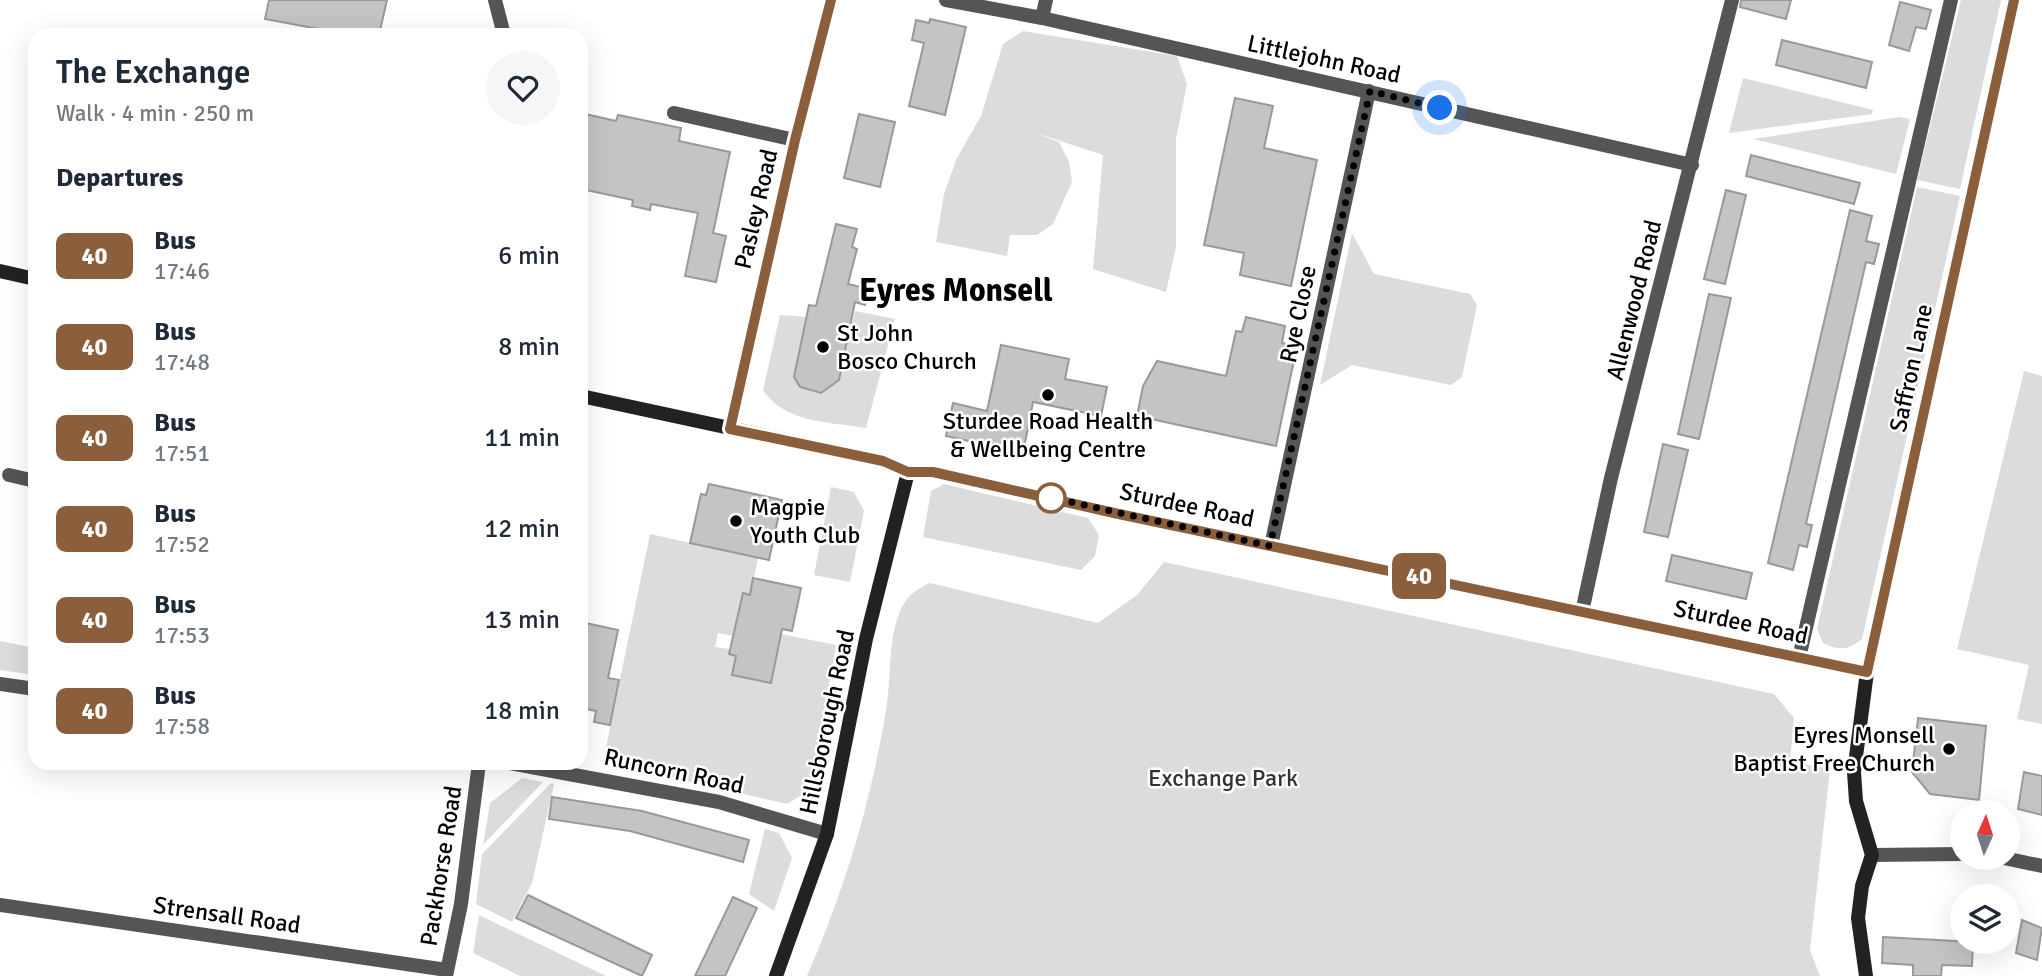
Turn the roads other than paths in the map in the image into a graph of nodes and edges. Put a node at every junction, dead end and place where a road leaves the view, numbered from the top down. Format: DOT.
graph roads {
  1 [pos="495,0"];
  2 [pos="831,0"];
  3 [pos="946,0"];
  4 [pos="1046,0"];
  5 [pos="1731,0"];
  6 [pos="1951,0"];
  7 [pos="2014,0"];
  8 [pos="1042,18"];
  9 [pos="502,28"];
  10 [pos="1370,91"];
  11 [pos="674,113"];
  12 [pos="795,140"];
  13 [pos="1692,165"];
  14 [pos="0,271"];
  15 [pos="28,277"];
  16 [pos="588,398"];
  17 [pos="730,429"];
  18 [pos="908,472"];
  19 [pos="9,475"];
  20 [pos="28,479"];
  21 [pos="1270,546"];
  22 [pos="1583,612"];
  23 [pos="1799,658"];
  24 [pos="1867,672"];
  25 [pos="0,684"];
  26 [pos="28,688"];
  27 [pos="478,770"];
  28 [pos="548,770"];
  29 [pos="827,834"];
  30 [pos="1950,854"];
  31 [pos="1872,855"];
  32 [pos="2020,861"];
  33 [pos="2042,866"];
  34 [pos="0,905"];
  35 [pos="446,973"];
  36 [pos="776,976"];
  37 [pos="1866,976"];
  1 -- 9 [label="street"];
  2 -- 12 [label="street, Pasley Road"];
  3 -- 8 [label="street, Littlejohn Road"];
  4 -- 8 [label="street"];
  5 -- 13 [label="street, Allenwood Road"];
  6 -- 23 [label="street, Saffron Lane"];
  7 -- 24 [label="street, Saffron Lane"];
  8 -- 10 [label="street, Littlejohn Road"];
  10 -- 13 [label="street, Littlejohn Road"];
  10 -- 21 [label="street, Rye Close"];
  11 -- 12 [label="street"];
  12 -- 17 [label="street, Pasley Road"];
  13 -- 22 [label="street, Allenwood Road"];
  14 -- 15 [label="street"];
  16 -- 17 [label="street, Sturdee Road"];
  17 -- 18 [label="street, Sturdee Road"];
  18 -- 21 [label="street, Sturdee Road"];
  18 -- 29 [label="street, Hillsborough Road"];
  19 -- 20 [label="street"];
  21 -- 22 [label="street, Sturdee Road"];
  22 -- 23 [label="street, Sturdee Road"];
  23 -- 24 [label="street, Sturdee Road"];
  24 -- 31 [label="street, Saffron Lane"];
  25 -- 26 [label="street"];
  27 -- 35 [label="street, Packhorse Road"];
  28 -- 29 [label="street, Runcorn Road"];
  29 -- 36 [label="street, Hillsborough Road"];
  30 -- 31 [label="street"];
  31 -- 37 [label="street"];
  32 -- 33 [label="street"];
  34 -- 35 [label="street, Strensall Road"];
}
